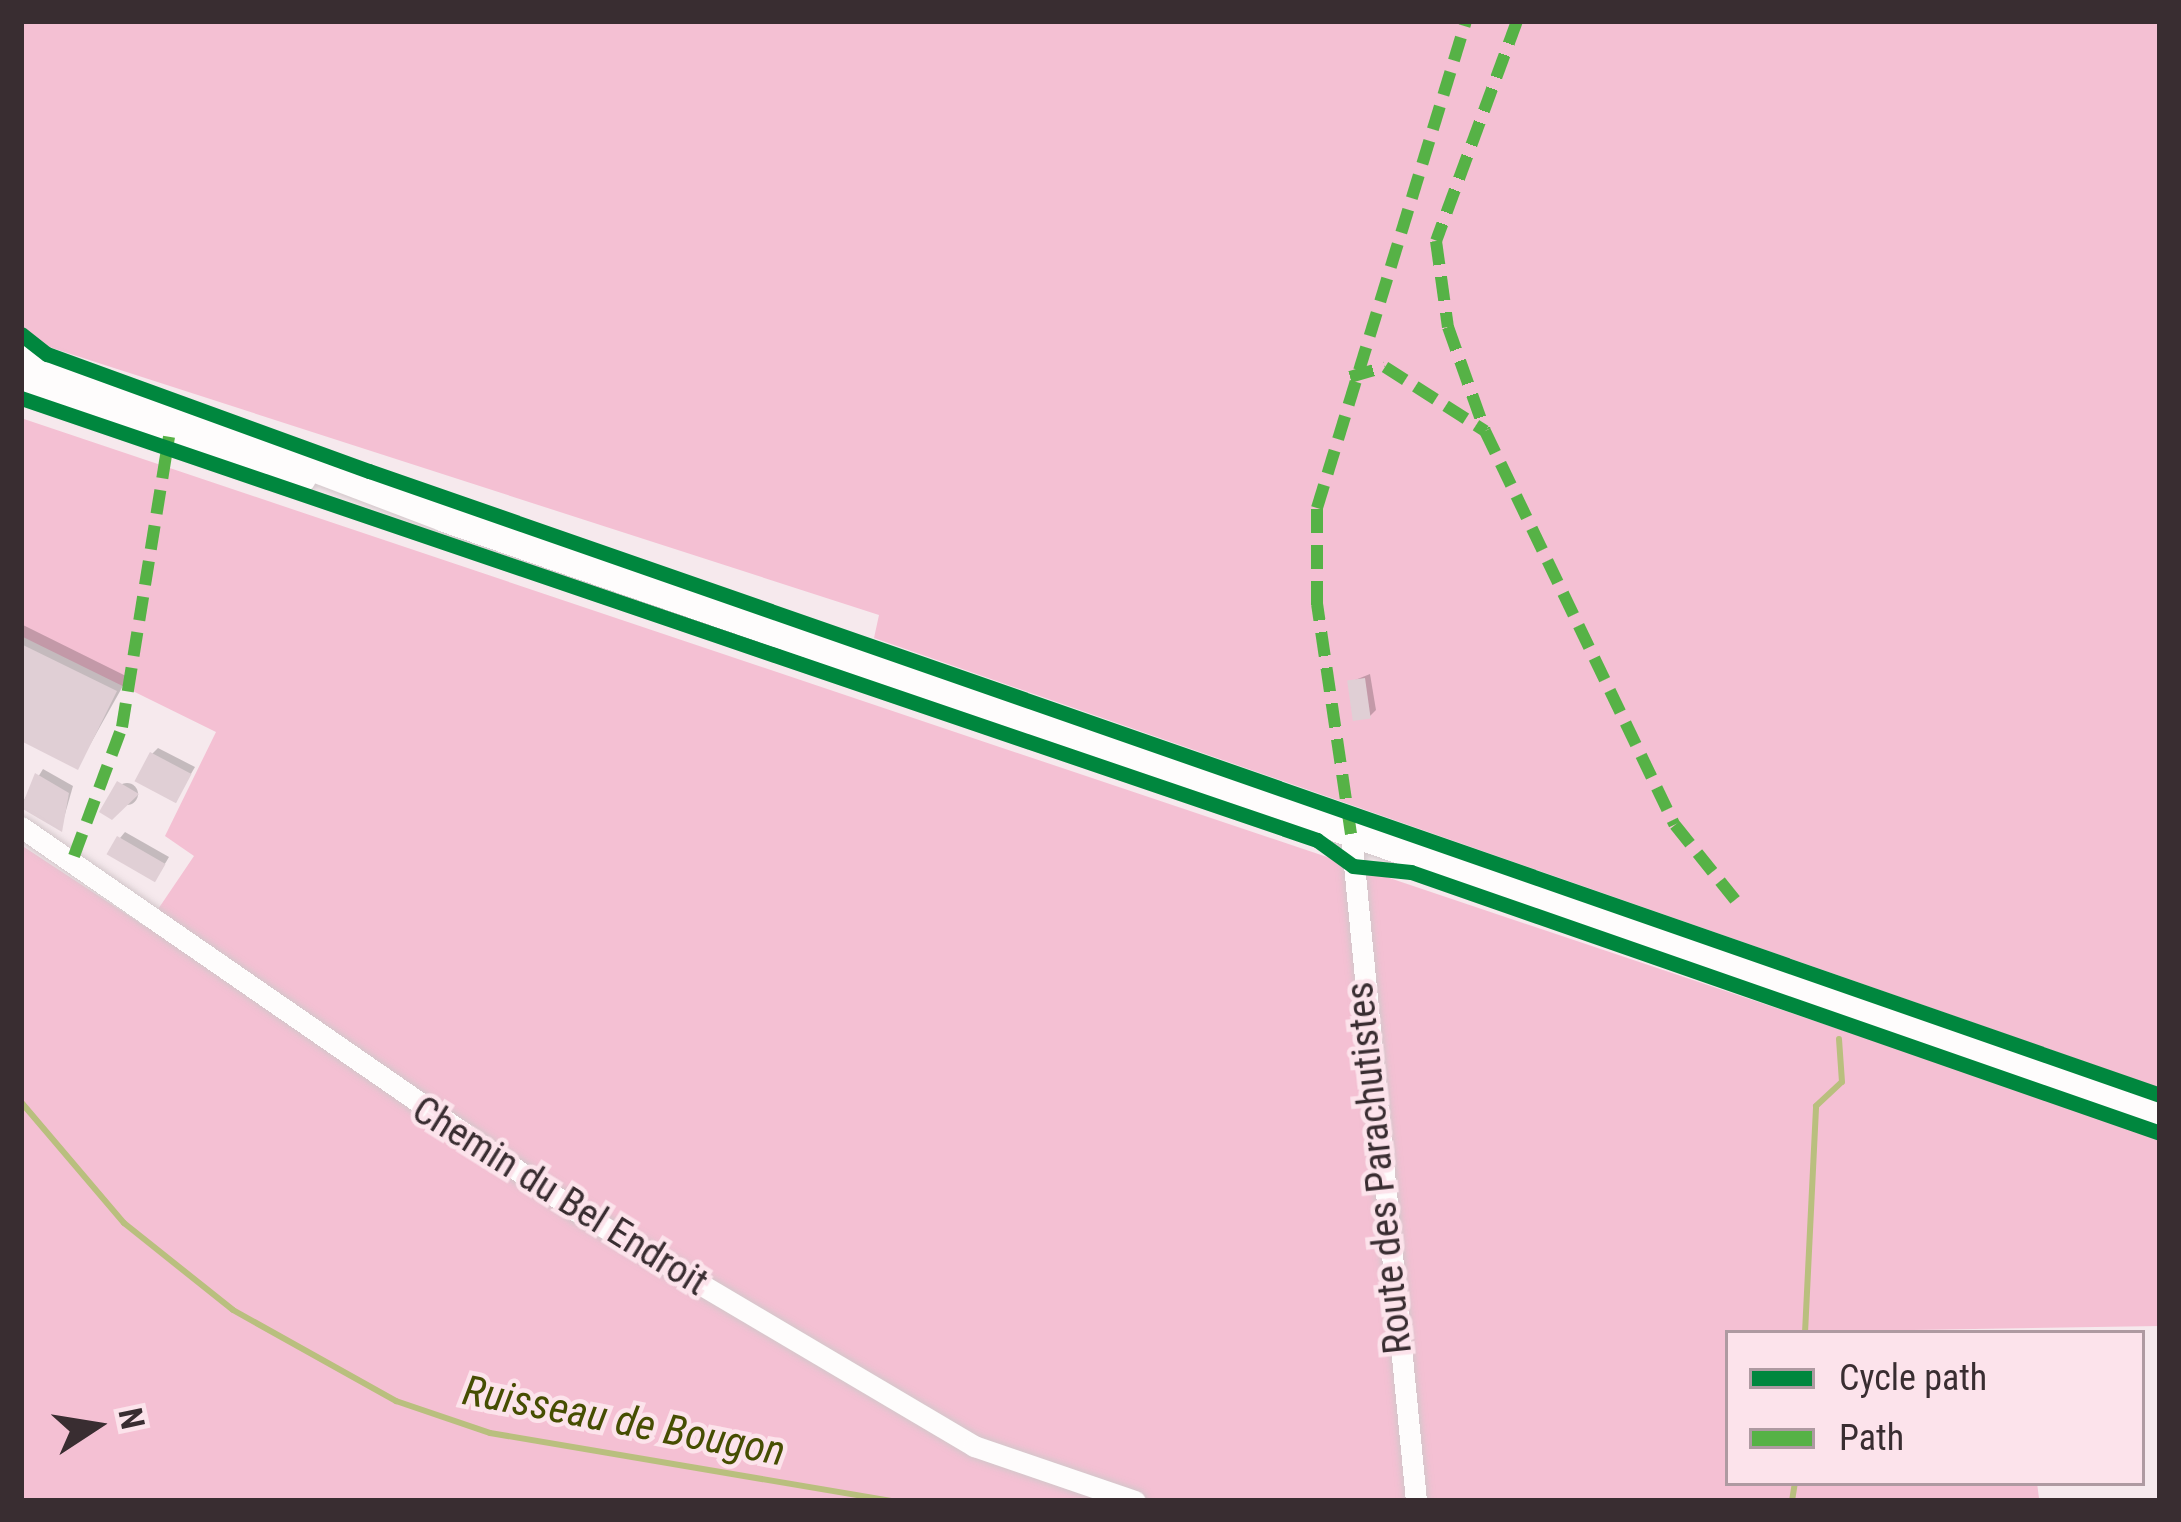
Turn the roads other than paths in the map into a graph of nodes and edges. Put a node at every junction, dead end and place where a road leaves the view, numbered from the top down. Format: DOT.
graph roads {
  1 [pos="21,357"];
  2 [pos="21,382"];
  3 [pos="444,518"];
  4 [pos="21,827"];
  5 [pos="1351,834"];
  6 [pos="2160,1114"];
  7 [pos="1135,1501"];
  8 [pos="1416,1501"];
  1 -- 3 [label="main road"];
  2 -- 3 [label="main road"];
  3 -- 5 [label="main road"];
  4 -- 7 [label="street, Chemin du Bel Endroit"];
  5 -- 6 [label="main road"];
  5 -- 8 [label="street, Route des Parachutistes"];
}
